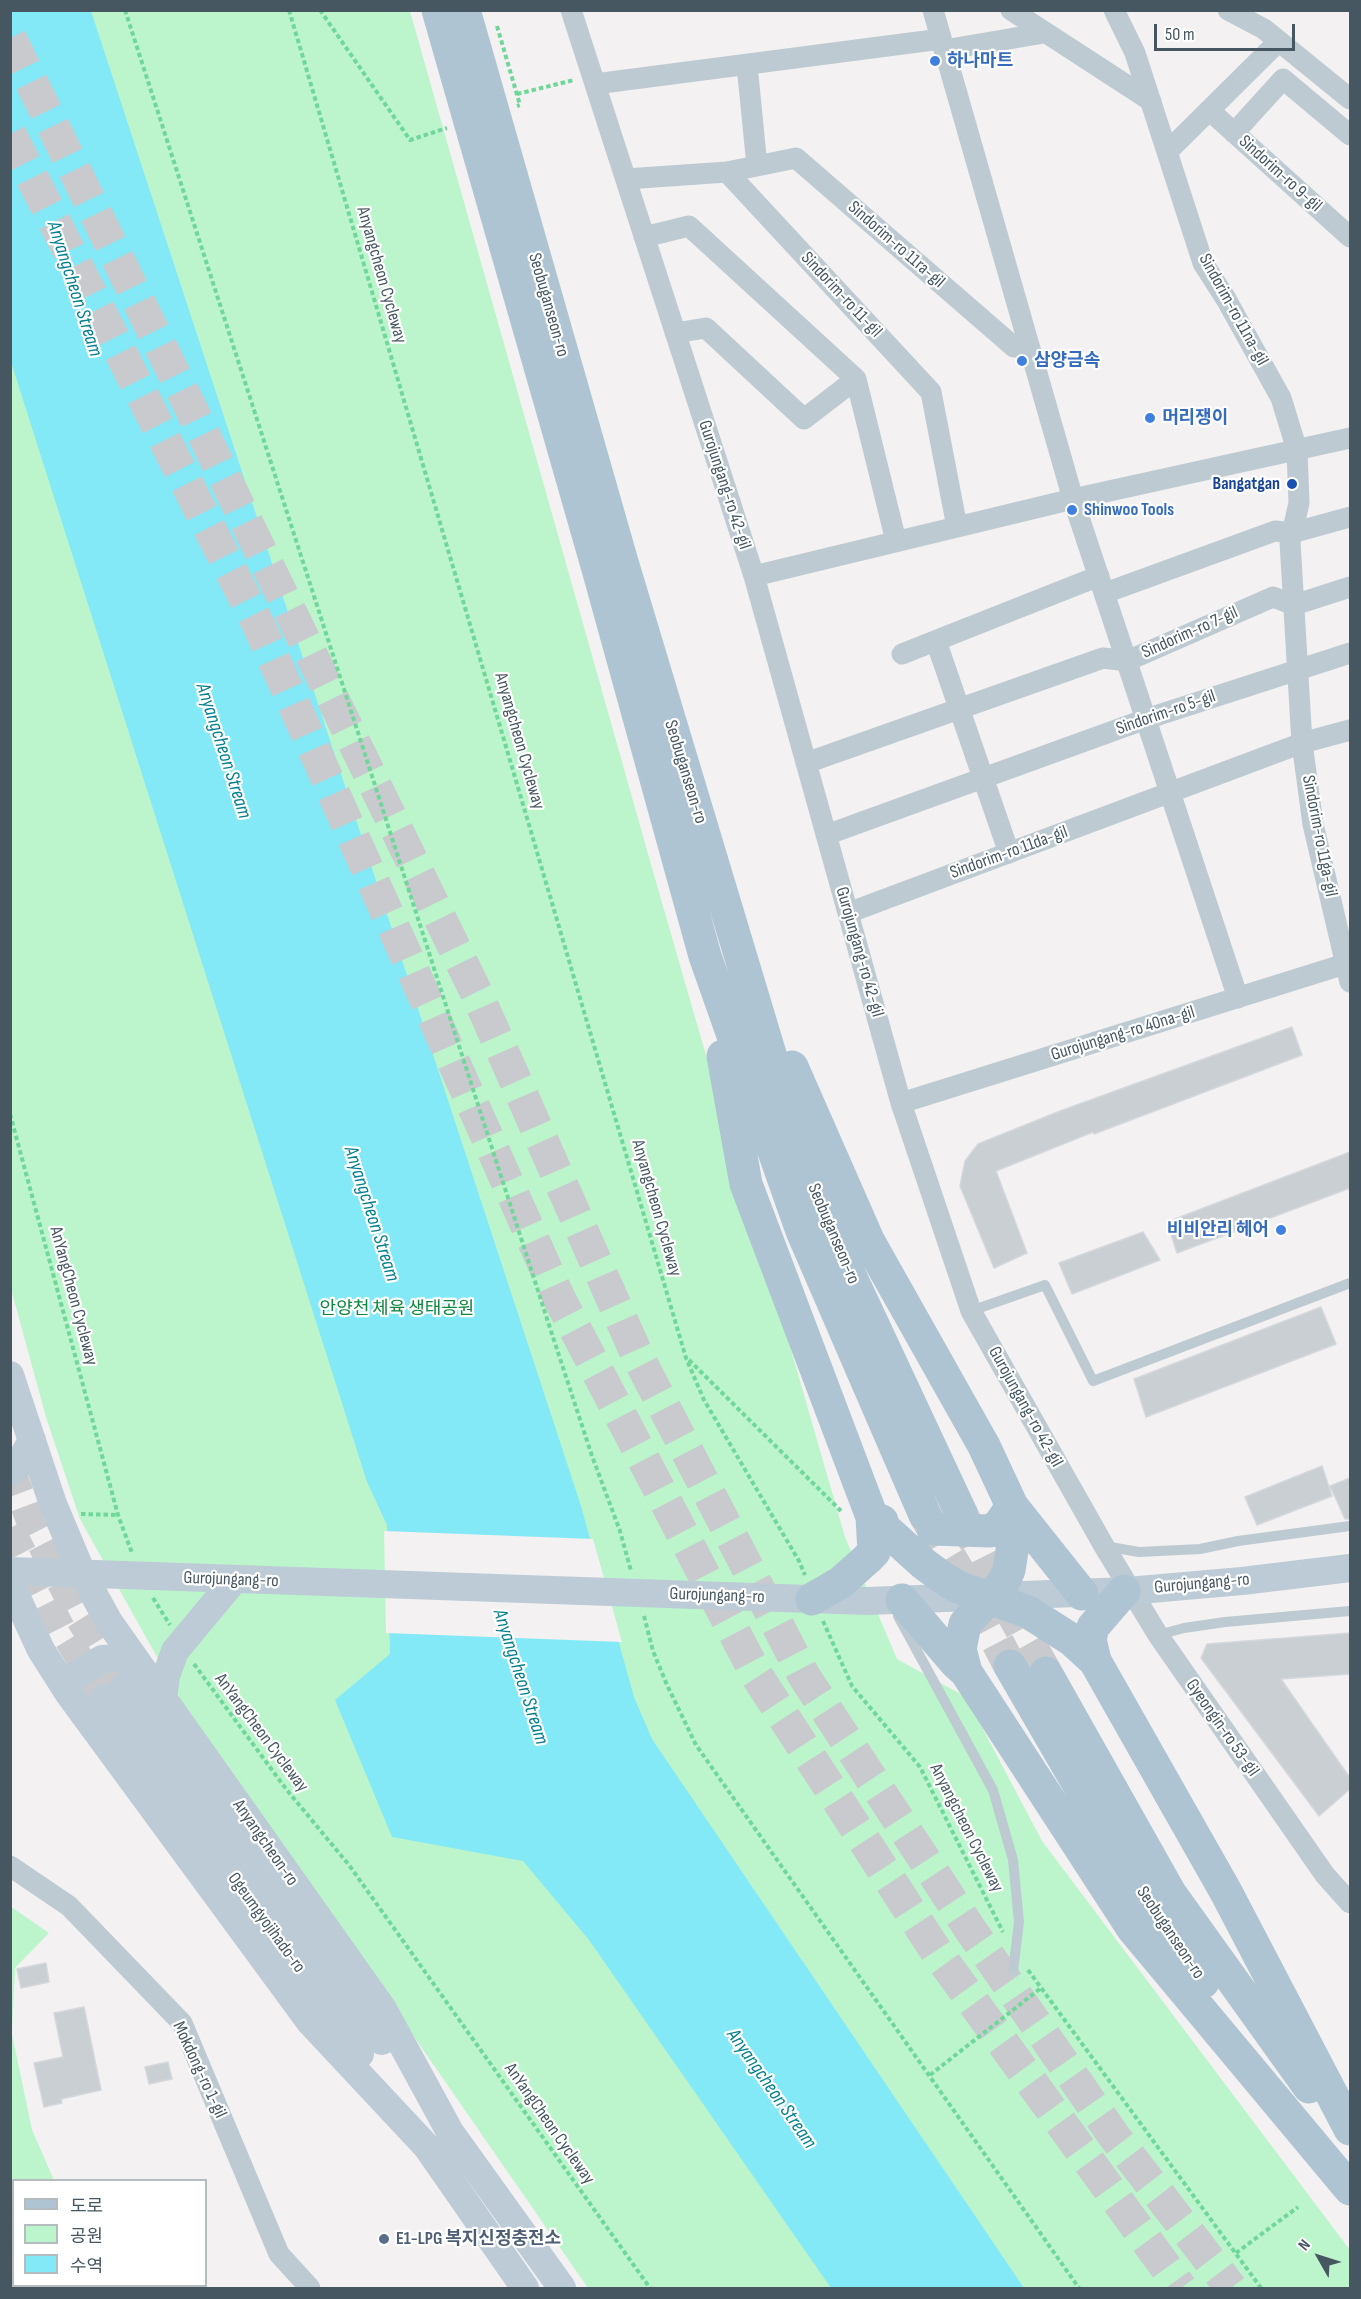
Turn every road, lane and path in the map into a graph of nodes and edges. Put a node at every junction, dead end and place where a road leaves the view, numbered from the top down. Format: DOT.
graph roads {
  1 [pos="125,10"];
  2 [pos="289,10"];
  3 [pos="320,10"];
  4 [pos="438,10"];
  5 [pos="464,10"];
  6 [pos="571,10"];
  7 [pos="933,10"];
  8 [pos="1011,10"];
  9 [pos="1114,10"];
  10 [pos="1228,10"];
  11 [pos="1044,33"];
  12 [pos="1279,41"];
  13 [pos="942,45"];
  14 [pos="747,65"];
  15 [pos="594,80"];
  16 [pos="530,91"];
  17 [pos="1350,99"];
  18 [pos="1151,101"];
  19 [pos="1209,110"];
  20 [pos="1234,133"];
  21 [pos="1350,135"];
  22 [pos="410,140"];
  23 [pos="1167,152"];
  24 [pos="757,166"];
  25 [pos="727,172"];
  26 [pos="626,179"];
  27 [pos="644,237"];
  28 [pos="1350,237"];
  29 [pos="675,333"];
  30 [pos="1030,348"];
  31 [pos="856,379"];
  32 [pos="1350,438"];
  33 [pos="1297,450"];
  34 [pos="1073,499"];
  35 [pos="1350,517"];
  36 [pos="957,527"];
  37 [pos="1292,533"];
  38 [pos="896,541"];
  39 [pos="754,576"];
  40 [pos="1102,585"];
  41 [pos="1350,587"];
  42 [pos="1294,605"];
  43 [pos="936,641"];
  44 [pos="1350,653"];
  45 [pos="902,654"];
  46 [pos="1127,661"];
  47 [pos="1297,670"];
  48 [pos="960,708"];
  49 [pos="1146,719"];
  50 [pos="1350,730"];
  51 [pos="1302,743"];
  52 [pos="806,763"];
  53 [pos="984,778"];
  54 [pos="1170,792"];
  55 [pos="826,835"];
  56 [pos="1010,853"];
  57 [pos="848,913"];
  58 [pos="735,939"];
  59 [pos="705,956"];
  60 [pos="1348,973"];
  61 [pos="1238,998"];
  62 [pos="901,1103"];
  63 [pos="10,1114"];
  64 [pos="1350,1283"];
  65 [pos="971,1311"];
  66 [pos="686,1358"];
  67 [pos="10,1376"];
  68 [pos="32,1440"];
  69 [pos="10,1472"];
  70 [pos="1012,1506"];
  71 [pos="961,1513"];
  72 [pos="71,1514"];
  73 [pos="857,1514"];
  74 [pos="118,1515"];
  75 [pos="925,1515"];
  76 [pos="1350,1526"];
  77 [pos="620,1531"];
  78 [pos="1104,1546"];
  79 [pos="134,1558"];
  80 [pos="1350,1568"];
  81 [pos="10,1571"];
  82 [pos="82,1573"];
  83 [pos="234,1580"];
  84 [pos="10,1583"];
  85 [pos="148,1589"];
  86 [pos="1124,1591"];
  87 [pos="1087,1594"];
  88 [pos="988,1597"];
  89 [pos="813,1598"];
  90 [pos="886,1600"];
  91 [pos="1350,1611"];
  92 [pos="10,1623"];
  93 [pos="171,1626"];
  94 [pos="1158,1635"];
  95 [pos="41,1650"];
  96 [pos="653,1650"];
  97 [pos="1095,1661"];
  98 [pos="193,1663"];
  99 [pos="1010,1666"];
  100 [pos="966,1672"];
  101 [pos="1046,1673"];
  102 [pos="122,1684"];
  103 [pos="165,1687"];
  104 [pos="69,1694"];
  105 [pos="10,1866"];
  106 [pos="1350,1903"];
  107 [pos="1015,1953"];
  108 [pos="1013,1971"];
  109 [pos="1041,1988"];
  110 [pos="930,2075"];
  111 [pos="1350,2129"];
  112 [pos="438,2140"];
  113 [pos="1350,2144"];
  114 [pos="1350,2188"];
  115 [pos="1298,2207"];
  116 [pos="1236,2253"];
  117 [pos="310,2289"];
  118 [pos="525,2289"];
  119 [pos="562,2289"];
  120 [pos="650,2289"];
  121 [pos="1079,2289"];
  122 [pos="1261,2289"];
  1 -- 77 [label="path"];
  2 -- 66 [label="path, Anyangcheon Cycleway"];
  3 -- 22 [label="path"];
  4 -- 59 [label="main road, Seobuganseon-ro"];
  5 -- 58 [label="main road, Seobuganseon-ro"];
  6 -- 15 [label="street, Gurojungang-ro 42-gil"];
  7 -- 13 [label="street"];
  8 -- 11 [label="street"];
  9 -- 18 [label="street, Sindorim-ro 11na-gil"];
  10 -- 12 [label="street"];
  11 -- 13 [label="street"];
  11 -- 18 [label="street"];
  12 -- 17 [label="street"];
  12 -- 19 [label="street"];
  13 -- 14 [label="street"];
  13 -- 30 [label="street"];
  14 -- 15 [label="street"];
  14 -- 24 [label="street"];
  15 -- 16 [label="path"];
  15 -- 26 [label="street, Gurojungang-ro 42-gil"];
  18 -- 23 [label="street, Sindorim-ro 11na-gil"];
  19 -- 20 [label="street, Sindorim-ro 9-gil"];
  19 -- 23 [label="street"];
  20 -- 21 [label="street"];
  20 -- 28 [label="street, Sindorim-ro 9-gil"];
  23 -- 33 [label="street, Sindorim-ro 11na-gil"];
  24 -- 25 [label="street, Sindorim-ro 11ra-gil"];
  24 -- 30 [label="street, Sindorim-ro 11ra-gil"];
  25 -- 26 [label="street"];
  25 -- 36 [label="street, Sindorim-ro 11-gil"];
  26 -- 27 [label="street, Gurojungang-ro 42-gil"];
  27 -- 29 [label="street, Gurojungang-ro 42-gil"];
  27 -- 31 [label="street"];
  29 -- 31 [label="street"];
  29 -- 39 [label="street, Gurojungang-ro 42-gil"];
  30 -- 34 [label="street"];
  31 -- 38 [label="street"];
  32 -- 33 [label="street"];
  33 -- 34 [label="street"];
  33 -- 37 [label="street, Sindorim-ro 11ga-gil"];
  34 -- 36 [label="street"];
  34 -- 40 [label="street"];
  35 -- 37 [label="street"];
  36 -- 38 [label="street"];
  37 -- 40 [label="street"];
  37 -- 42 [label="street, Sindorim-ro 11ga-gil"];
  38 -- 39 [label="street"];
  39 -- 52 [label="street, Gurojungang-ro 42-gil"];
  40 -- 43 [label="street"];
  40 -- 46 [label="street"];
  41 -- 42 [label="street, Sindorim-ro 7-gil"];
  42 -- 46 [label="street, Sindorim-ro 7-gil"];
  42 -- 47 [label="street, Sindorim-ro 11ga-gil"];
  43 -- 45 [label="street"];
  43 -- 48 [label="street"];
  44 -- 47 [label="street, Sindorim-ro 5-gil"];
  46 -- 48 [label="street, Sindorim-ro 7-gil"];
  46 -- 49 [label="street"];
  47 -- 49 [label="street, Sindorim-ro 5-gil"];
  47 -- 51 [label="street, Sindorim-ro 11ga-gil"];
  48 -- 52 [label="street, Sindorim-ro 7-gil"];
  48 -- 53 [label="street"];
  49 -- 53 [label="street, Sindorim-ro 5-gil"];
  49 -- 54 [label="street"];
  50 -- 51 [label="street"];
  51 -- 54 [label="street, Sindorim-ro 11da-gil"];
  51 -- 60 [label="street, Sindorim-ro 11ga-gil"];
  52 -- 55 [label="street, Gurojungang-ro 42-gil"];
  53 -- 55 [label="street, Sindorim-ro 5-gil"];
  53 -- 56 [label="street"];
  54 -- 56 [label="street, Sindorim-ro 11da-gil"];
  54 -- 61 [label="street"];
  55 -- 57 [label="street, Gurojungang-ro 42-gil"];
  56 -- 57 [label="street, Sindorim-ro 11da-gil"];
  57 -- 62 [label="street, Gurojungang-ro 42-gil"];
  58 -- 70 [label="main road"];
  58 -- 71 [label="main road, Seobuganseon-ro"];
  59 -- 73 [label="main road"];
  59 -- 75 [label="main road, Seobuganseon-ro"];
  60 -- 61 [label="street, Gurojungang-ro 40na-gil"];
  61 -- 62 [label="street, Gurojungang-ro 40na-gil"];
  62 -- 65 [label="street, Gurojungang-ro 42-gil"];
  63 -- 74 [label="path, AnYangCheon Cycleway"];
  64 -- 65 [label="lane"];
  65 -- 78 [label="street, Gurojungang-ro 42-gil"];
  66 -- 73 [label="path"];
  66 -- 89 [label="path, Anyangcheon Cycleway"];
  67 -- 68 [label="main road, Anyangcheon-ro"];
  68 -- 69 [label="main road"];
  68 -- 82 [label="main road, Anyangcheon-ro"];
  70 -- 73 [label="main road"];
  70 -- 87 [label="main road"];
  70 -- 88 [label="main road"];
  72 -- 74 [label="path"];
  73 -- 88 [label="main road"];
  73 -- 89 [label="main road"];
  74 -- 79 [label="path, AnYangCheon Cycleway"];
  76 -- 78 [label="lane"];
  78 -- 94 [label="street, Gyeongin-ro 53-gil"];
  80 -- 86 [label="main road, Gurojungang-ro"];
  81 -- 82 [label="main road, Gurojungang-ro"];
  82 -- 83 [label="main road, Gurojungang-ro"];
  82 -- 102 [label="main road, Anyangcheon-ro"];
  83 -- 89 [label="main road, Gurojungang-ro"];
  83 -- 103 [label="main road"];
  84 -- 95 [label="main road, Anyangcheon-ro"];
  85 -- 93 [label="path"];
  86 -- 87 [label="main road, Gurojungang-ro"];
  86 -- 97 [label="main road"];
  87 -- 88 [label="main road, Gurojungang-ro"];
  88 -- 90 [label="main road, Gurojungang-ro"];
  88 -- 97 [label="main road"];
  88 -- 100 [label="main road"];
  89 -- 90 [label="main road, Gurojungang-ro"];
  89 -- 107 [label="path, Anyangcheon Cycleway"];
  90 -- 100 [label="main road"];
  90 -- 107 [label="lane"];
  91 -- 94 [label="lane"];
  92 -- 95 [label="main road"];
  94 -- 106 [label="street, Gyeongin-ro 53-gil"];
  95 -- 104 [label="main road, Anyangcheon-ro"];
  96 -- 110 [label="path"];
  97 -- 100 [label="main road"];
  97 -- 111 [label="main road"];
  98 -- 120 [label="path, AnYangCheon Cycleway"];
  99 -- 114 [label="main road, Seobuganseon-ro"];
  100 -- 114 [label="main road"];
  101 -- 113 [label="main road, Seobuganseon-ro"];
  102 -- 103 [label="main road, Anyangcheon-ro"];
  102 -- 104 [label="main road"];
  102 -- 112 [label="main road, Ogeumgyojihado-ro"];
  103 -- 112 [label="main road, Anyangcheon-ro"];
  104 -- 112 [label="main road, Anyangcheon-ro"];
  105 -- 117 [label="street, Mokdong-ro 1-gil"];
  107 -- 108 [label="lane"];
  107 -- 109 [label="path, Anyangcheon Cycleway"];
  109 -- 110 [label="path"];
  109 -- 116 [label="path, Anyangcheon Cycleway"];
  110 -- 121 [label="path"];
  112 -- 118 [label="main road, Anyangcheon-ro"];
  112 -- 119 [label="main road, Anyangcheon-ro"];
  115 -- 116 [label="path"];
  116 -- 122 [label="path, Anyangcheon Cycleway"];
}
